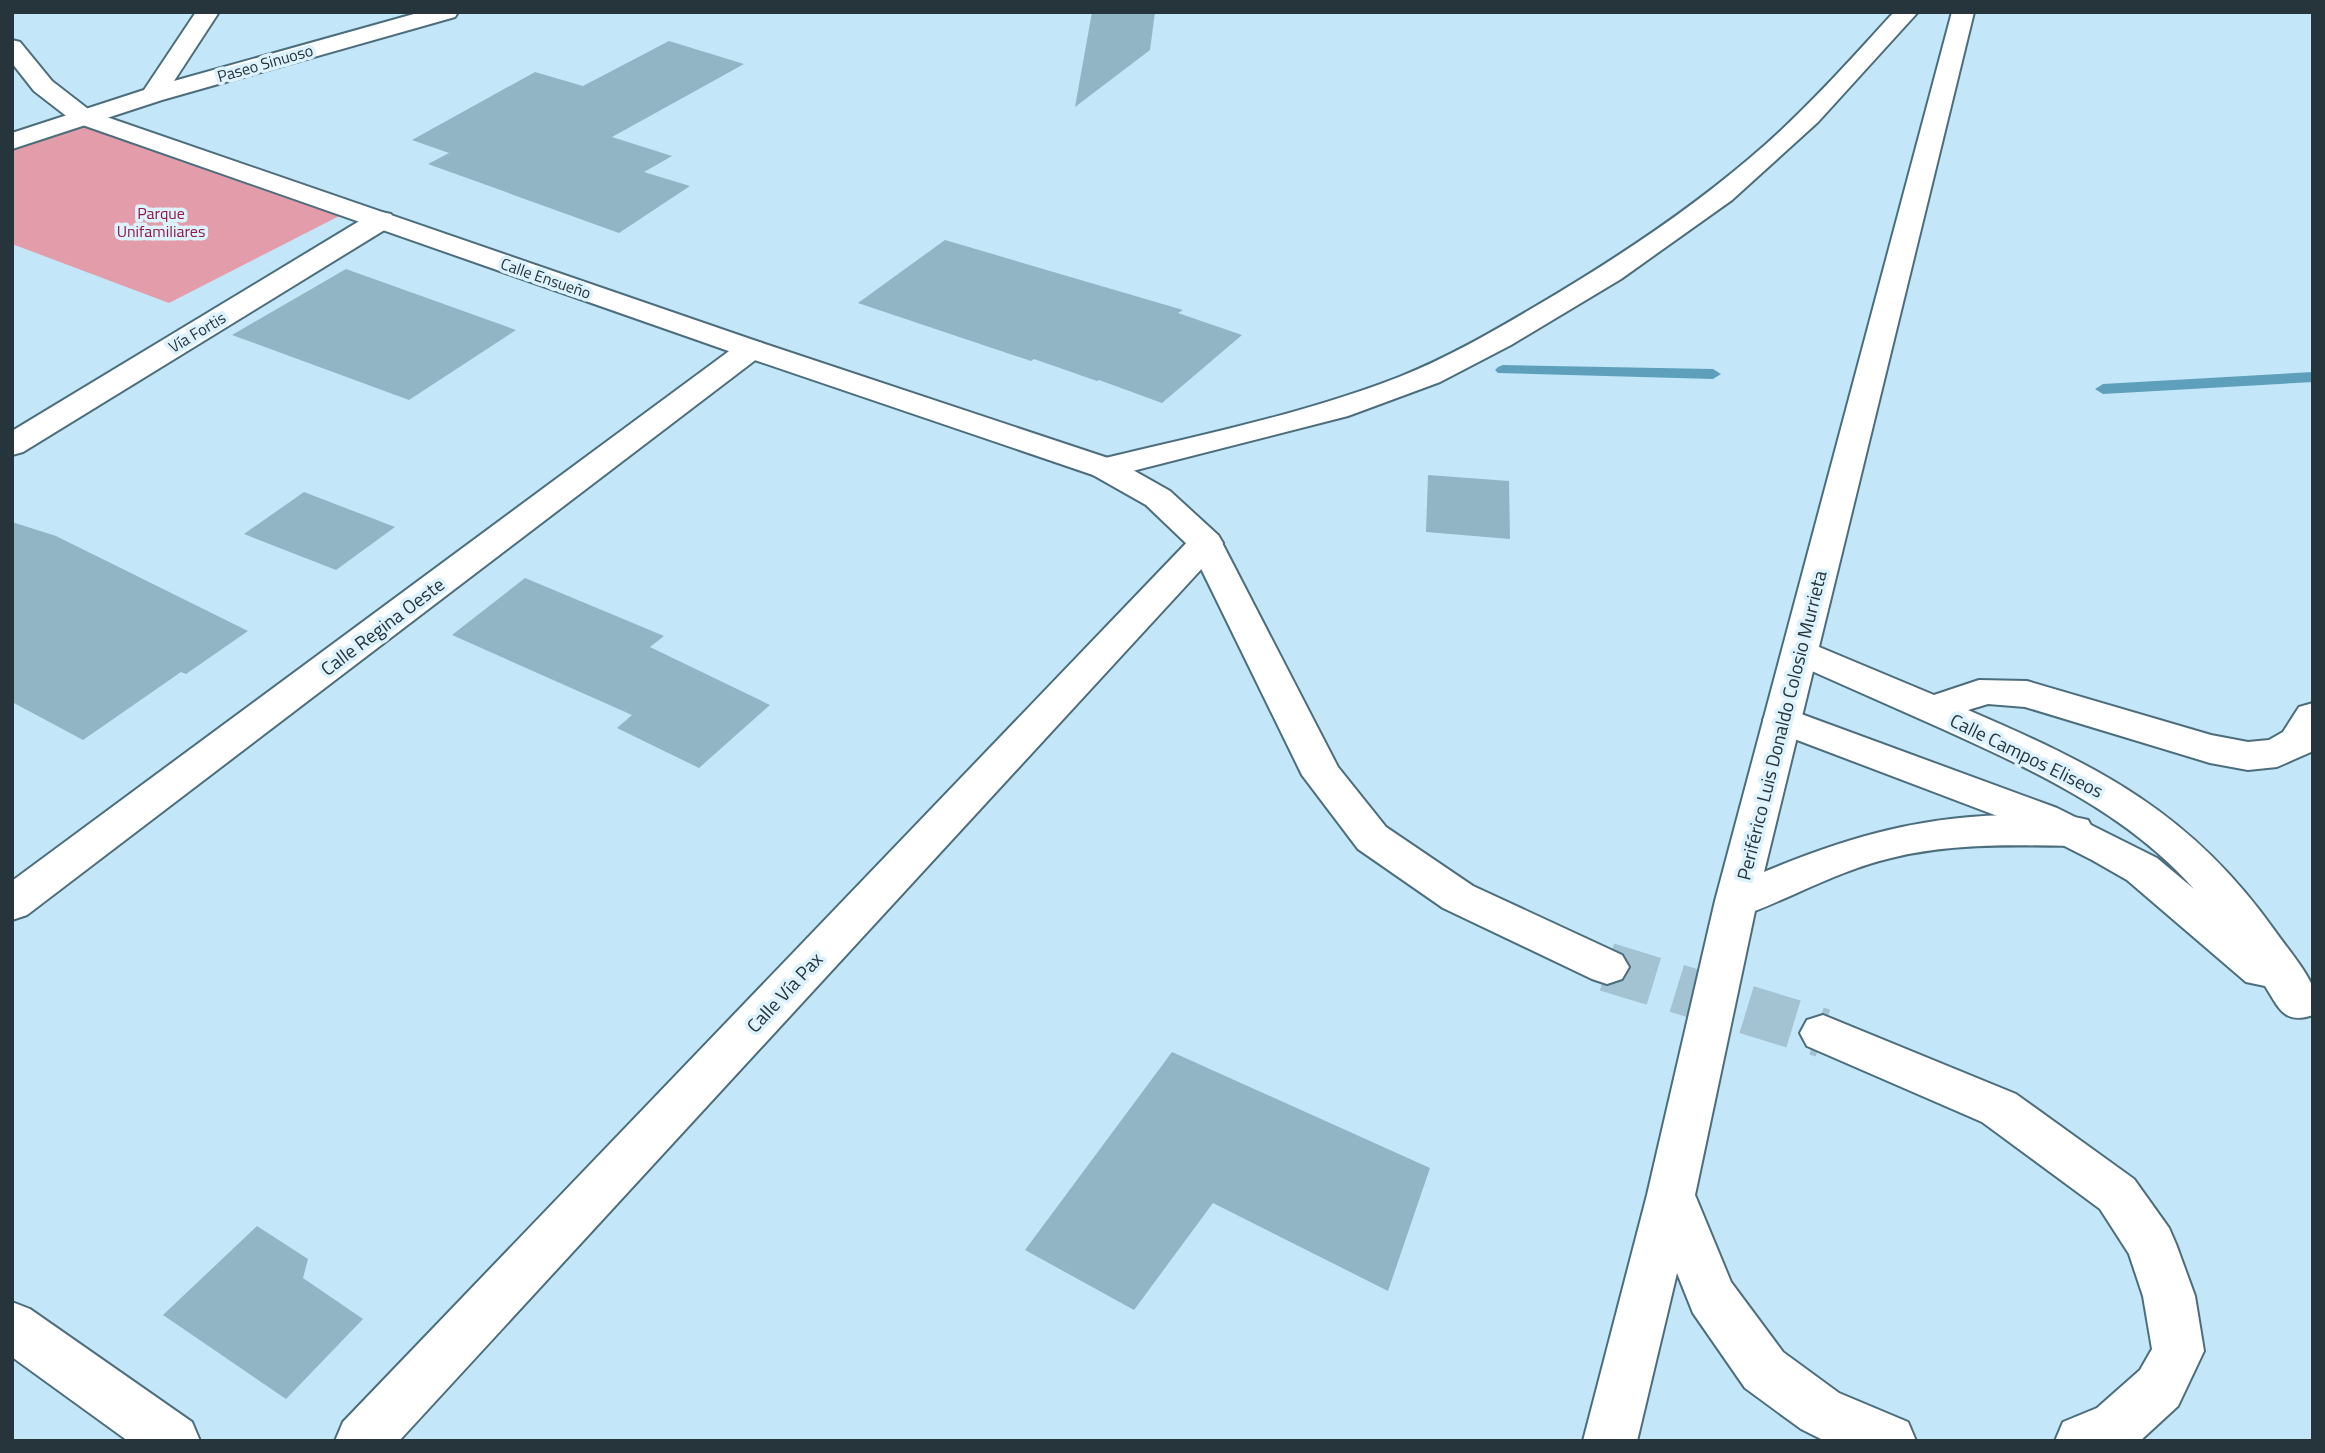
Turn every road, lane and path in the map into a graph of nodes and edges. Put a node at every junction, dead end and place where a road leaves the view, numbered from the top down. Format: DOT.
graph roads {
  1 [pos="208,12"];
  2 [pos="447,12"];
  3 [pos="1907,12"];
  4 [pos="1964,12"];
  5 [pos="12,47"];
  6 [pos="153,94"];
  7 [pos="83,117"];
  8 [pos="12,141"];
  9 [pos="381,220"];
  10 [pos="751,349"];
  11 [pos="12,445"];
  12 [pos="1105,468"];
  13 [pos="1206,543"];
  14 [pos="1800,651"];
  15 [pos="1934,710"];
  16 [pos="2313,716"];
  17 [pos="1782,720"];
  18 [pos="2074,831"];
  19 [pos="2200,868"];
  20 [pos="2142,869"];
  21 [pos="1736,901"];
  22 [pos="12,904"];
  23 [pos="1607,967"];
  24 [pos="2306,1007"];
  25 [pos="1823,1033"];
  26 [pos="1671,1195"];
  27 [pos="12,1326"];
  28 [pos="173,1441"];
  29 [pos="362,1441"];
  30 [pos="1609,1441"];
  31 [pos="1889,1441"];
  32 [pos="2082,1441"];
  1 -- 6 [label="street"];
  2 -- 6 [label="street, Paseo Sinuoso"];
  3 -- 12 [label="street"];
  4 -- 14 [label="street, Periférico Luis Donaldo Colosio Murrieta"];
  5 -- 7 [label="street, Calle Ensueño"];
  6 -- 7 [label="street, Paseo Sinuoso"];
  7 -- 8 [label="street, Paseo Sinuoso"];
  7 -- 9 [label="street, Calle Ensueño"];
  9 -- 10 [label="street, Calle Ensueño"];
  9 -- 11 [label="street, Vía Fortis"];
  10 -- 12 [label="street, Calle Ensueño"];
  10 -- 22 [label="street, Calle Regina Oeste"];
  12 -- 13 [label="street, Calle Ensueño"];
  13 -- 23 [label="street"];
  13 -- 29 [label="street, Calle Vía Pax"];
  14 -- 15 [label="street, Calle Campos Eliseos"];
  14 -- 17 [label="street, Periférico Luis Donaldo Colosio Murrieta"];
  15 -- 16 [label="street"];
  15 -- 19 [label="street, Calle Campos Eliseos"];
  17 -- 18 [label="street, Calle Campos Eliseos"];
  17 -- 21 [label="street, Periférico Luis Donaldo Colosio Murrieta"];
  18 -- 20 [label="street, Calle Campos Eliseos"];
  18 -- 21 [label="street"];
  19 -- 20 [label="street"];
  19 -- 24 [label="street, Calle Campos Eliseos"];
  20 -- 24 [label="street, Calle Campos Eliseos"];
  21 -- 26 [label="street, Periférico Luis Donaldo Colosio Murrieta"];
  25 -- 32 [label="street"];
  26 -- 30 [label="street, Periférico Luis Donaldo Colosio Murrieta"];
  26 -- 31 [label="street"];
  27 -- 28 [label="street"];
}
